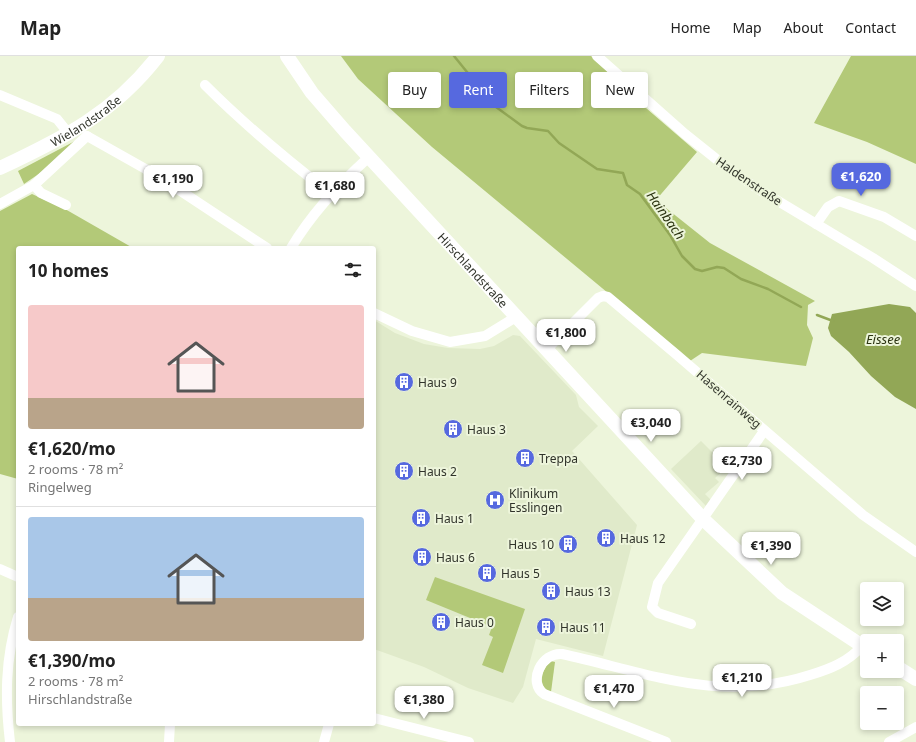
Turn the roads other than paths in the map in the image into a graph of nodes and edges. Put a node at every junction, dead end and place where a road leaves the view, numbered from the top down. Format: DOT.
graph roads {
  1 [pos="158,56"];
  2 [pos="287,56"];
  3 [pos="598,56"];
  4 [pos="205,85"];
  5 [pos="0,95"];
  6 [pos="84,131"];
  7 [pos="69,134"];
  8 [pos="369,157"];
  9 [pos="0,168"];
  10 [pos="34,185"];
  11 [pos="331,194"];
  12 [pos="0,204"];
  13 [pos="66,205"];
  14 [pos="816,224"];
  15 [pos="916,236"];
  16 [pos="264,246"];
  17 [pos="292,246"];
  18 [pos="916,286"];
  19 [pos="376,314"];
  20 [pos="516,317"];
  21 [pos="546,350"];
  22 [pos="764,430"];
  23 [pos="703,519"];
  24 [pos="916,552"];
  25 [pos="0,569"];
  26 [pos="16,576"];
  27 [pos="16,624"];
  28 [pos="691,624"];
  29 [pos="860,644"];
  30 [pos="860,650"];
  31 [pos="3,670"];
  32 [pos="904,671"];
  33 [pos="916,679"];
  34 [pos="376,719"];
  35 [pos="170,726"];
  36 [pos="328,726"];
  37 [pos="916,727"];
  38 [pos="10,742"];
  39 [pos="169,742"];
  40 [pos="324,742"];
  41 [pos="469,742"];
  42 [pos="666,742"];
  43 [pos="889,742"];
  1 -- 6 [label="street, Wielandstraße"];
  2 -- 8 [label="street, Hirschlandstraße"];
  3 -- 14 [label="street, Haldenstraße"];
  4 -- 11 [label="street"];
  5 -- 7 [label="street"];
  6 -- 7 [label="street, Wielandstraße"];
  6 -- 10 [label="street"];
  6 -- 16 [label="street"];
  7 -- 9 [label="street, Wielandstraße"];
  8 -- 11 [label="street"];
  8 -- 20 [label="street, Hirschlandstraße"];
  10 -- 12 [label="street"];
  10 -- 13 [label="street"];
  11 -- 17 [label="street"];
  14 -- 15 [label="street"];
  14 -- 18 [label="street, Haldenstraße"];
  19 -- 20 [label="street"];
  20 -- 21 [label="street, Hirschlandstraße"];
  21 -- 22 [label="street, Hasenrainweg"];
  21 -- 23 [label="street, Hirschlandstraße"];
  22 -- 23 [label="street"];
  22 -- 24 [label="street, Hasenrainweg"];
  23 -- 28 [label="street"];
  23 -- 29 [label="street, Hirschlandstraße"];
  25 -- 26 [label="street"];
  27 -- 31 [label="street"];
  30 -- 42 [label="street"];
  31 -- 38 [label="street"];
  32 -- 33 [label="street"];
  34 -- 41 [label="street"];
  35 -- 39 [label="street"];
  36 -- 40 [label="street"];
  37 -- 43 [label="street"];
}
